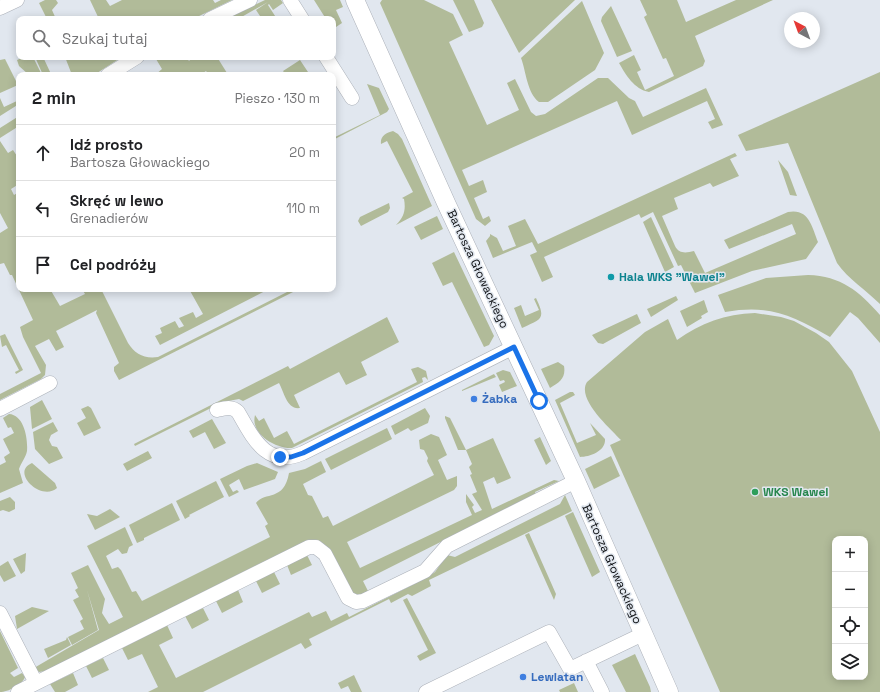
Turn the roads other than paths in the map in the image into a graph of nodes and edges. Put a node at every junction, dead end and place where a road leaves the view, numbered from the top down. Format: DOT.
graph roads {
  1 [pos="17,0"];
  2 [pos="250,0"];
  3 [pos="290,0"];
  4 [pos="355,0"];
  5 [pos="0,8"];
  6 [pos="216,16"];
  7 [pos="300,16"];
  8 [pos="131,60"];
  9 [pos="328,60"];
  10 [pos="113,72"];
  11 [pos="336,72"];
  12 [pos="336,73"];
  13 [pos="352,98"];
  14 [pos="514,347"];
  15 [pos="50,383"];
  16 [pos="0,409"];
  17 [pos="217,410"];
  18 [pos="576,481"];
  19 [pos="0,613"];
  20 [pos="643,634"];
  21 [pos="586,661"];
  22 [pos="36,683"];
  23 [pos="18,692"];
  24 [pos="426,692"];
  25 [pos="602,692"];
  26 [pos="669,692"];
  1 -- 5 [label="street"];
  2 -- 6 [label="street"];
  3 -- 7 [label="street"];
  4 -- 14 [label="street, Bartosza Głowackiego"];
  8 -- 10 [label="street"];
  9 -- 11 [label="street"];
  12 -- 13 [label="street"];
  14 -- 17 [label="street"];
  14 -- 18 [label="street, Bartosza Głowackiego"];
  15 -- 16 [label="street"];
  18 -- 20 [label="street, Bartosza Głowackiego"];
  18 -- 22 [label="street"];
  19 -- 22 [label="street"];
  20 -- 21 [label="street"];
  20 -- 26 [label="street, Bartosza Głowackiego"];
  21 -- 24 [label="street"];
  21 -- 25 [label="street"];
  22 -- 23 [label="street"];
}
